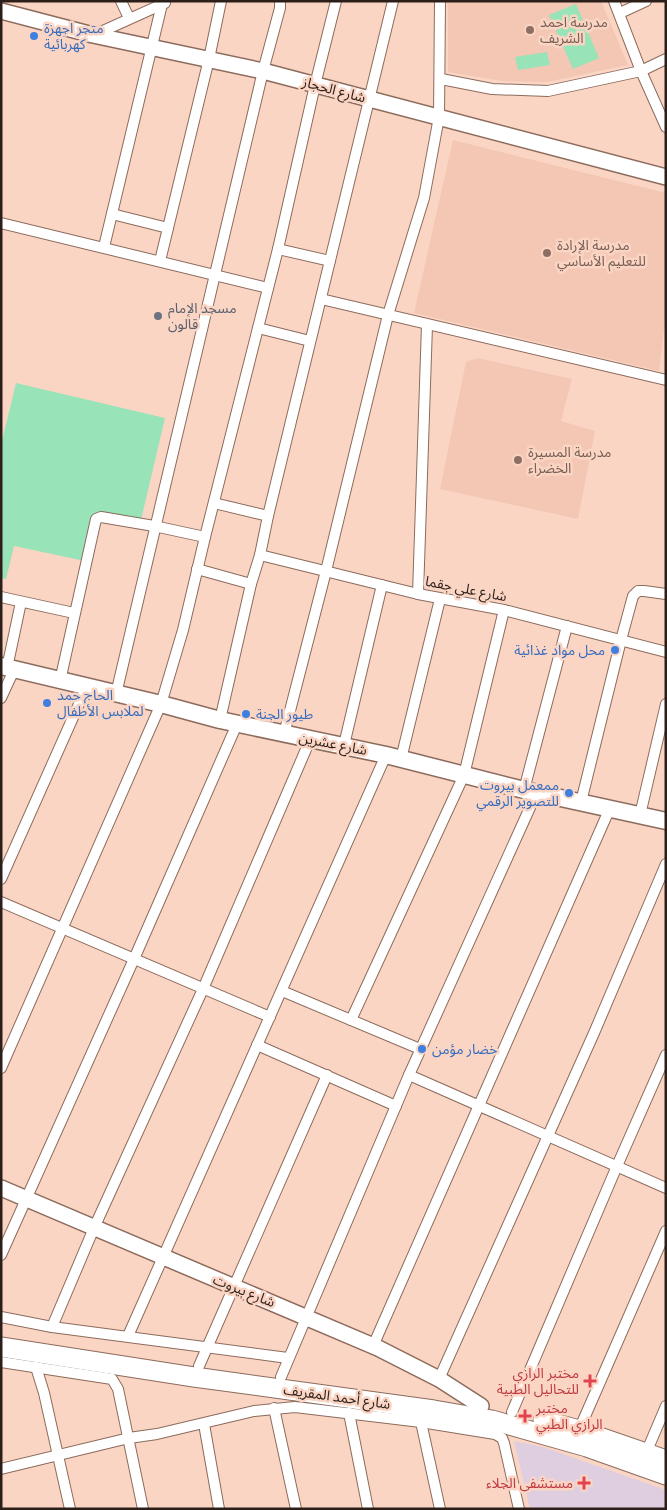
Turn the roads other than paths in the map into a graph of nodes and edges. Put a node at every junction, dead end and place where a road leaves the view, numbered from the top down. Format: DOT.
graph roads {
  1 [pos="121,1"];
  2 [pos="221,1"];
  3 [pos="280,1"];
  4 [pos="336,1"];
  5 [pos="393,1"];
  6 [pos="440,1"];
  7 [pos="614,1"];
  8 [pos="646,1"];
  9 [pos="165,3"];
  10 [pos="1,10"];
  11 [pos="620,14"];
  12 [pos="129,18"];
  13 [pos="93,35"];
  14 [pos="151,47"];
  15 [pos="666,59"];
  16 [pos="209,60"];
  17 [pos="263,71"];
  18 [pos="641,71"];
  19 [pos="441,79"];
  20 [pos="316,85"];
  21 [pos="369,99"];
  22 [pos="440,117"];
  23 [pos="666,127"];
  24 [pos="666,177"];
  25 [pos="112,214"];
  26 [pos="1,223"];
  27 [pos="168,228"];
  28 [pos="104,248"];
  29 [pos="278,249"];
  30 [pos="160,261"];
  31 [pos="330,261"];
  32 [pos="215,275"];
  33 [pos="268,288"];
  34 [pos="321,299"];
  35 [pos="388,315"];
  36 [pos="427,325"];
  37 [pos="258,328"];
  38 [pos="310,341"];
  39 [pos="666,380"];
  40 [pos="214,503"];
  41 [pos="268,516"];
  42 [pos="154,526"];
  43 [pos="205,537"];
  44 [pos="260,555"];
  45 [pos="197,569"];
  46 [pos="326,571"];
  47 [pos="251,584"];
  48 [pos="382,585"];
  49 [pos="418,594"];
  50 [pos="666,594"];
  51 [pos="1,598"];
  52 [pos="440,599"];
  53 [pos="21,602"];
  54 [pos="504,610"];
  55 [pos="74,614"];
  56 [pos="567,626"];
  57 [pos="621,640"];
  58 [pos="666,652"];
  59 [pos="8,668"];
  60 [pos="60,681"];
  61 [pos="87,686"];
  62 [pos="116,694"];
  63 [pos="1,698"];
  64 [pos="161,704"];
  65 [pos="666,704"];
  66 [pos="220,720"];
  67 [pos="237,724"];
  68 [pos="284,734"];
  69 [pos="310,740"];
  70 [pos="344,745"];
  71 [pos="394,757"];
  72 [pos="464,775"];
  73 [pos="530,791"];
  74 [pos="581,802"];
  75 [pos="610,808"];
  76 [pos="640,815"];
  77 [pos="666,821"];
  78 [pos="666,864"];
  79 [pos="1,879"];
  80 [pos="1,902"];
  81 [pos="63,928"];
  82 [pos="134,959"];
  83 [pos="203,989"];
  84 [pos="282,991"];
  85 [pos="270,1017"];
  86 [pos="352,1020"];
  87 [pos="257,1045"];
  88 [pos="420,1049"];
  89 [pos="666,1055"];
  90 [pos="1,1068"];
  91 [pos="327,1075"];
  92 [pos="409,1075"];
  93 [pos="478,1105"];
  94 [pos="396,1106"];
  95 [pos="548,1135"];
  96 [pos="616,1166"];
  97 [pos="1,1188"];
  98 [pos="666,1188"];
  99 [pos="26,1198"];
  100 [pos="94,1228"];
  101 [pos="666,1231"];
  102 [pos="1,1256"];
  103 [pos="162,1257"];
  104 [pos="234,1286"];
  105 [pos="306,1316"];
  106 [pos="1,1317"];
  107 [pos="52,1327"];
  108 [pos="1,1334"];
  109 [pos="128,1336"];
  110 [pos="373,1346"];
  111 [pos="1,1347"];
  112 [pos="207,1348"];
  113 [pos="288,1358"];
  114 [pos="1,1362"];
  115 [pos="199,1366"];
  116 [pos="36,1367"];
  117 [pos="281,1377"];
  118 [pos="439,1379"];
  119 [pos="481,1406"];
  120 [pos="666,1406"];
  121 [pos="274,1408"];
  122 [pos="512,1412"];
  123 [pos="349,1413"];
  124 [pos="422,1422"];
  125 [pos="204,1424"];
  126 [pos="579,1430"];
  127 [pos="129,1438"];
  128 [pos="646,1453"];
  129 [pos="57,1455"];
  130 [pos="666,1460"];
  131 [pos="1,1469"];
  132 [pos="666,1475"];
  133 [pos="70,1509"];
  134 [pos="143,1509"];
  135 [pos="219,1509"];
  136 [pos="296,1509"];
  137 [pos="368,1509"];
  138 [pos="440,1509"];
  139 [pos="519,1509"];
  1 -- 12 [label="street"];
  2 -- 16 [label="street"];
  3 -- 17 [label="street"];
  4 -- 20 [label="street"];
  5 -- 21 [label="street"];
  6 -- 19 [label="street"];
  7 -- 11 [label="street"];
  8 -- 11 [label="street"];
  9 -- 12 [label="street"];
  9 -- 14 [label="street"];
  10 -- 13 [label="main road, شارع الحجاز"];
  11 -- 18 [label="street"];
  12 -- 13 [label="street"];
  13 -- 14 [label="main road, شارع الحجاز"];
  14 -- 16 [label="main road, شارع الحجاز"];
  14 -- 25 [label="street"];
  15 -- 18 [label="street"];
  16 -- 17 [label="main road, شارع الحجاز"];
  16 -- 27 [label="street"];
  17 -- 20 [label="main road, شارع الحجاز"];
  17 -- 32 [label="street"];
  18 -- 19 [label="street"];
  18 -- 23 [label="street"];
  19 -- 22 [label="street"];
  20 -- 21 [label="main road, شارع الحجاز"];
  20 -- 29 [label="street"];
  21 -- 22 [label="main road, شارع الحجاز"];
  21 -- 31 [label="street"];
  22 -- 24 [label="main road, شارع الحجاز"];
  22 -- 35 [label="street"];
  25 -- 27 [label="street"];
  25 -- 28 [label="street"];
  26 -- 28 [label="street"];
  27 -- 30 [label="street"];
  28 -- 30 [label="street"];
  29 -- 31 [label="street"];
  29 -- 33 [label="street"];
  30 -- 32 [label="street"];
  31 -- 34 [label="street"];
  32 -- 33 [label="street"];
  32 -- 42 [label="street"];
  33 -- 37 [label="street"];
  34 -- 35 [label="street"];
  34 -- 38 [label="street"];
  35 -- 36 [label="street"];
  35 -- 46 [label="street"];
  36 -- 39 [label="street"];
  36 -- 49 [label="street"];
  37 -- 38 [label="street"];
  37 -- 40 [label="street"];
  38 -- 41 [label="street"];
  40 -- 41 [label="street"];
  40 -- 43 [label="street"];
  41 -- 44 [label="street"];
  42 -- 43 [label="street"];
  42 -- 55 [label="street"];
  42 -- 62 [label="street"];
  43 -- 45 [label="street"];
  44 -- 46 [label="street, شارع علي جقما"];
  44 -- 47 [label="street"];
  45 -- 47 [label="street"];
  45 -- 64 [label="street"];
  46 -- 48 [label="street, شارع علي جقما"];
  46 -- 68 [label="street"];
  47 -- 66 [label="street"];
  48 -- 49 [label="street, شارع علي جقما"];
  48 -- 70 [label="street"];
  49 -- 52 [label="street, شارع علي جقما"];
  50 -- 57 [label="street"];
  51 -- 53 [label="street"];
  52 -- 54 [label="street, شارع علي جقما"];
  52 -- 71 [label="street"];
  53 -- 55 [label="street"];
  53 -- 59 [label="street"];
  54 -- 56 [label="street, شارع علي جقما"];
  54 -- 72 [label="street"];
  55 -- 60 [label="street"];
  56 -- 57 [label="street, شارع علي جقما"];
  56 -- 73 [label="street"];
  57 -- 58 [label="street, شارع علي جقما"];
  57 -- 74 [label="street"];
  59 -- 60 [label="main road, شارع عشرين"];
  59 -- 63 [label="street"];
  60 -- 61 [label="main road, شارع عشرين"];
  61 -- 62 [label="main road, شارع عشرين"];
  61 -- 79 [label="street"];
  62 -- 64 [label="main road, شارع عشرين"];
  64 -- 66 [label="main road, شارع عشرين"];
  64 -- 81 [label="street"];
  65 -- 76 [label="street"];
  66 -- 67 [label="main road, شارع عشرين"];
  67 -- 68 [label="main road, شارع عشرين"];
  67 -- 82 [label="street"];
  68 -- 69 [label="main road, شارع عشرين"];
  69 -- 70 [label="main road, شارع عشرين"];
  69 -- 83 [label="street"];
  70 -- 71 [label="main road, شارع عشرين"];
  71 -- 72 [label="main road, شارع عشرين"];
  71 -- 84 [label="street"];
  72 -- 73 [label="main road, شارع عشرين"];
  72 -- 86 [label="street"];
  73 -- 74 [label="main road, شارع عشرين"];
  73 -- 88 [label="street"];
  74 -- 75 [label="main road, شارع عشرين"];
  75 -- 76 [label="main road, شارع عشرين"];
  75 -- 93 [label="street"];
  76 -- 77 [label="main road, شارع عشرين"];
  78 -- 95 [label="street"];
  80 -- 81 [label="street"];
  81 -- 82 [label="street"];
  81 -- 90 [label="street"];
  82 -- 83 [label="street"];
  82 -- 99 [label="street"];
  83 -- 85 [label="street"];
  83 -- 100 [label="street"];
  84 -- 85 [label="street"];
  84 -- 86 [label="street"];
  85 -- 87 [label="street"];
  86 -- 88 [label="street"];
  87 -- 91 [label="street"];
  87 -- 103 [label="street"];
  88 -- 92 [label="street"];
  89 -- 96 [label="street"];
  91 -- 94 [label="street"];
  91 -- 104 [label="street"];
  92 -- 93 [label="street"];
  92 -- 94 [label="street"];
  93 -- 95 [label="street"];
  93 -- 110 [label="street"];
  94 -- 105 [label="street"];
  95 -- 96 [label="street"];
  95 -- 118 [label="street"];
  96 -- 98 [label="street"];
  96 -- 122 [label="street"];
  97 -- 99 [label="main road, شارع بيروت"];
  99 -- 100 [label="main road, شارع بيروت"];
  99 -- 102 [label="street"];
  100 -- 103 [label="main road, شارع بيروت"];
  100 -- 107 [label="street"];
  101 -- 126 [label="street"];
  103 -- 104 [label="main road, شارع بيروت"];
  103 -- 109 [label="street"];
  104 -- 105 [label="main road, شارع بيروت"];
  104 -- 112 [label="street"];
  105 -- 110 [label="main road, شارع بيروت"];
  105 -- 113 [label="street"];
  106 -- 107 [label="street"];
  107 -- 109 [label="street"];
  108 -- 115 [label="highway, شارع أحمد المقريف"];
  109 -- 112 [label="street"];
  110 -- 118 [label="main road, شارع بيروت"];
  111 -- 132 [label="highway, شارع أحمد المقريف"];
  112 -- 113 [label="street"];
  112 -- 115 [label="street"];
  113 -- 117 [label="street"];
  114 -- 116 [label="street"];
  115 -- 117 [label="highway, شارع أحمد المقريف"];
  116 -- 127 [label="street"];
  116 -- 129 [label="street"];
  117 -- 119 [label="highway, شارع أحمد المقريف"];
  118 -- 119 [label="main road, شارع بيروت"];
  119 -- 122 [label="highway, شارع أحمد المقريف"];
  120 -- 128 [label="street"];
  121 -- 123 [label="street"];
  121 -- 125 [label="street"];
  121 -- 136 [label="street"];
  122 -- 126 [label="highway, شارع أحمد المقريف"];
  123 -- 124 [label="street"];
  123 -- 137 [label="street"];
  124 -- 138 [label="street"];
  124 -- 139 [label="street"];
  125 -- 127 [label="street"];
  125 -- 135 [label="street"];
  126 -- 128 [label="highway, شارع أحمد المقريف"];
  127 -- 129 [label="street"];
  127 -- 134 [label="street"];
  128 -- 130 [label="highway, شارع أحمد المقريف"];
  129 -- 131 [label="street"];
  129 -- 133 [label="street"];
}
